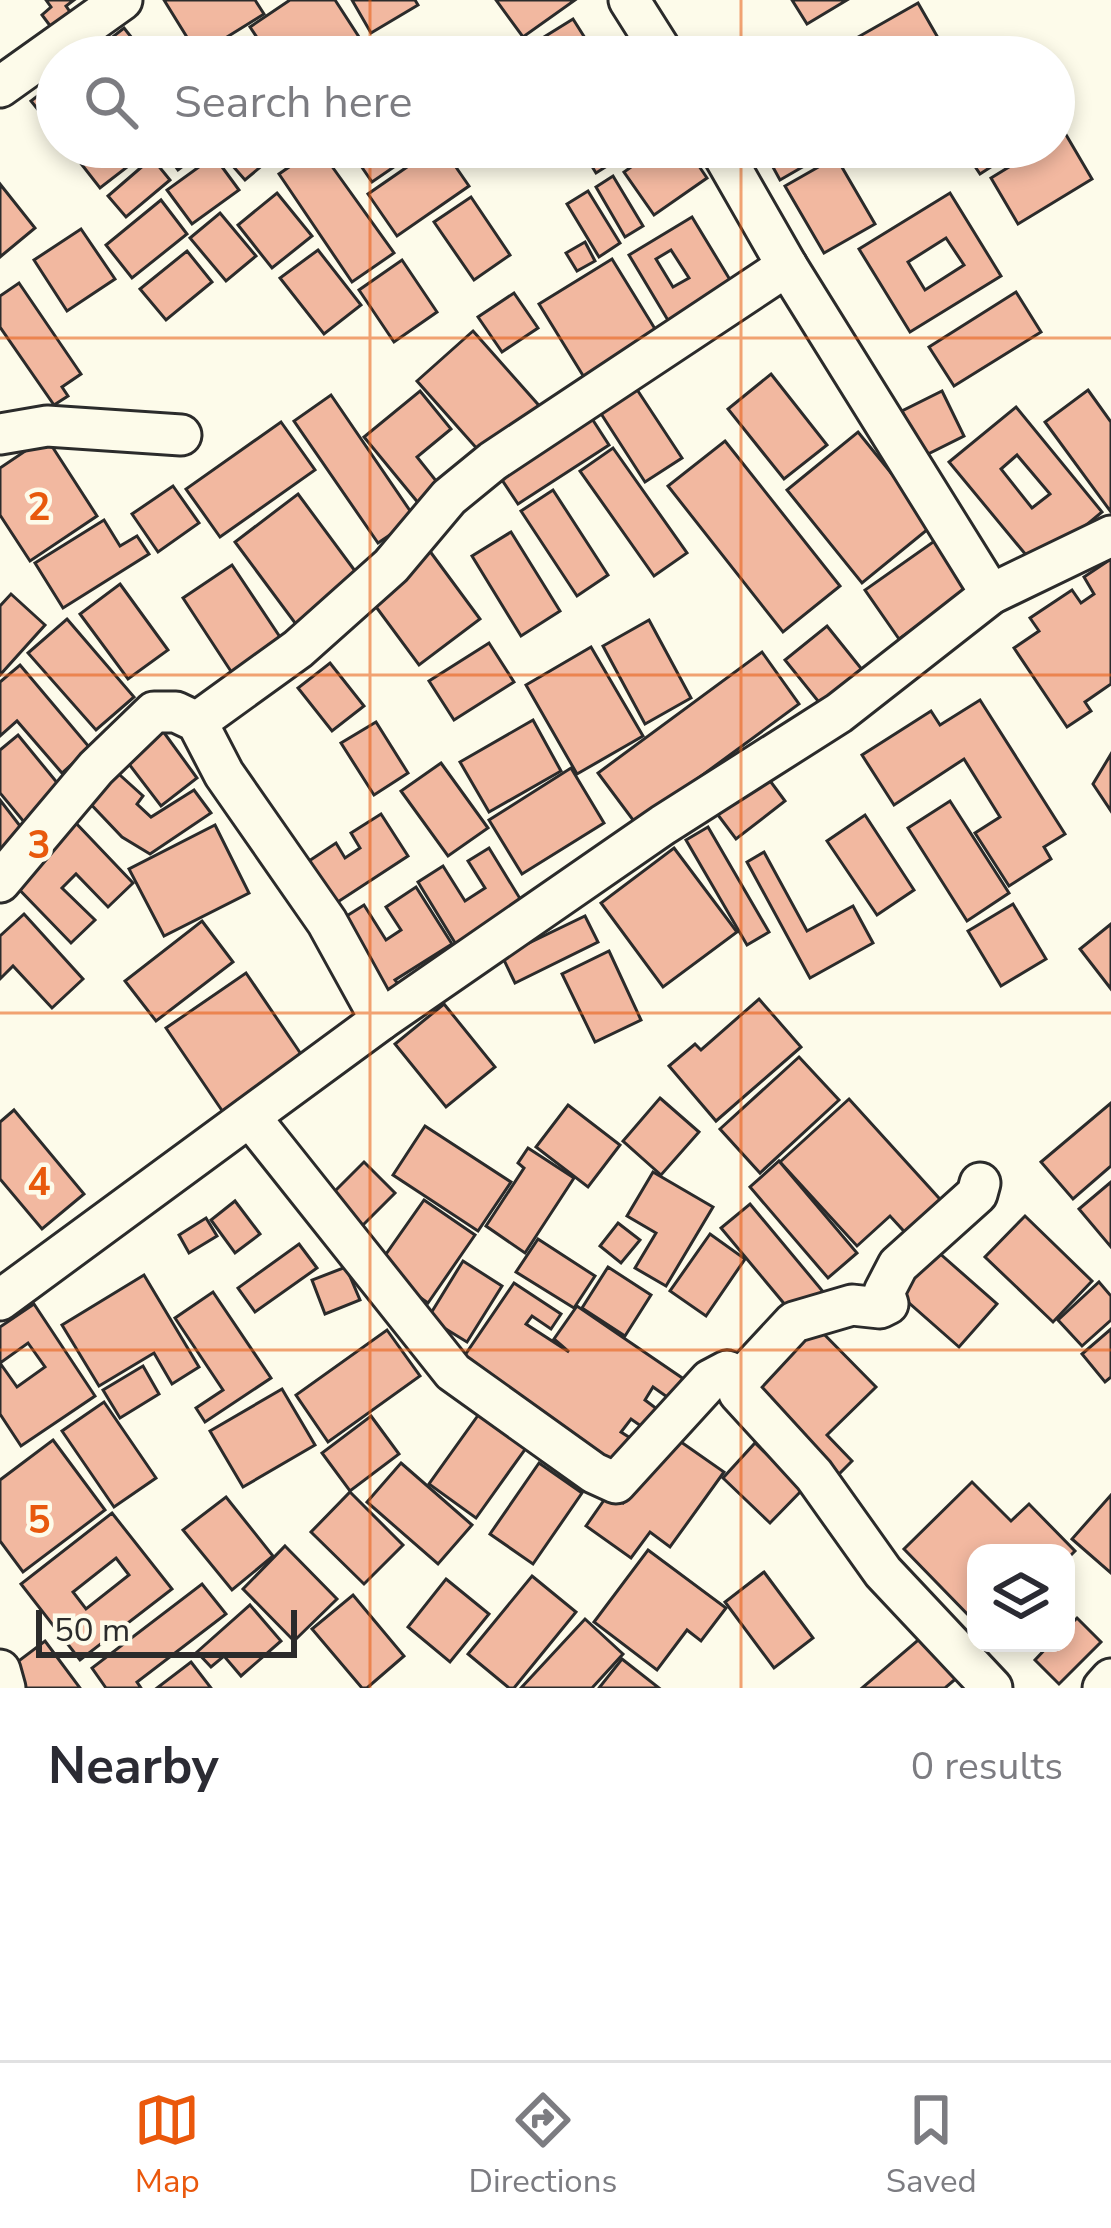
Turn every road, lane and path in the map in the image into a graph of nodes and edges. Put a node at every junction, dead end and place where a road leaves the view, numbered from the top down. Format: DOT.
graph roads {
  1 [pos="122,0"];
  2 [pos="629,0"];
  3 [pos="72,36"];
  4 [pos="652,36"];
  5 [pos="36,61"];
  6 [pos="0,87"];
  7 [pos="731,168"];
  8 [pos="787,266"];
  9 [pos="0,434"];
  10 [pos="181,435"];
  11 [pos="1111,536"];
  12 [pos="991,595"];
  13 [pos="197,722"];
  14 [pos="0,882"];
  15 [pos="381,1020"];
  16 [pos="250,1117"];
  17 [pos="980,1183"];
  18 [pos="0,1300"];
  19 [pos="742,1378"];
  20 [pos="0,1670"];
  21 [pos="1111,1679"];
  22 [pos="5,1688"];
  23 [pos="992,1688"];
  24 [pos="1103,1688"];
  1 -- 3 [label="street"];
  2 -- 4 [label="street"];
  5 -- 6 [label="street"];
  7 -- 8 [label="street"];
  8 -- 12 [label="street"];
  8 -- 13 [label="street"];
  9 -- 10 [label="street"];
  11 -- 12 [label="street"];
  12 -- 15 [label="street"];
  13 -- 14 [label="street"];
  13 -- 15 [label="street"];
  15 -- 16 [label="street"];
  16 -- 18 [label="street"];
  16 -- 19 [label="street"];
  17 -- 19 [label="street"];
  19 -- 23 [label="street"];
  20 -- 22 [label="street"];
  21 -- 24 [label="street"];
}
